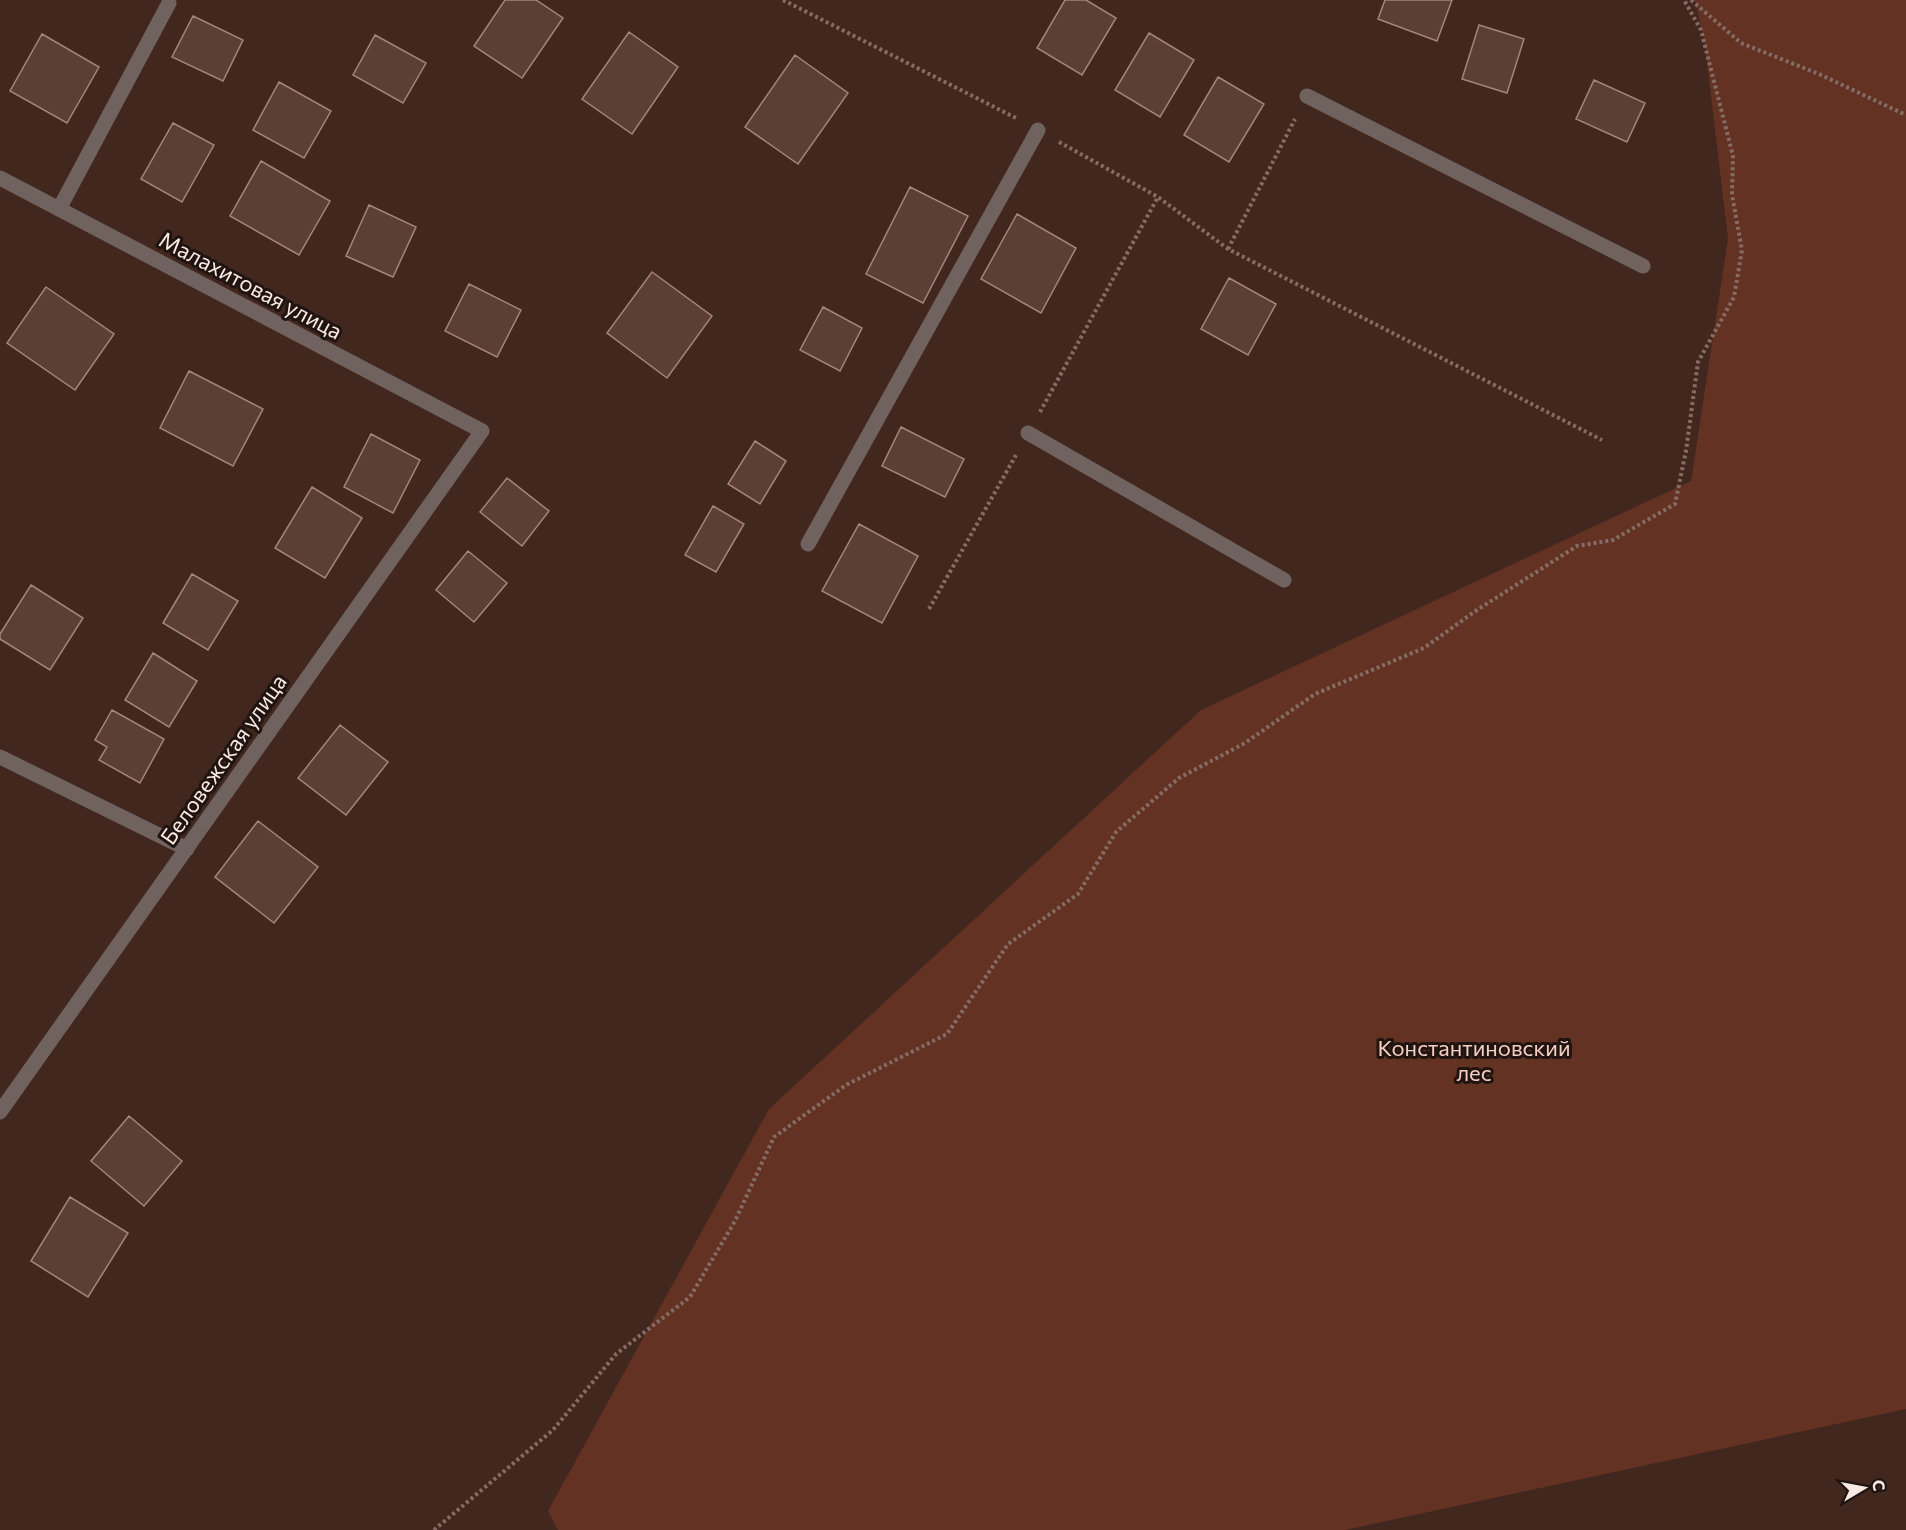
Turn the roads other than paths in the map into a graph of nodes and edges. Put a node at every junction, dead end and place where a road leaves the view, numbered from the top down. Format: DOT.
graph roads {
  1 [pos="170,3"];
  2 [pos="1307,96"];
  3 [pos="1038,130"];
  4 [pos="0,178"];
  5 [pos="59,209"];
  6 [pos="1643,266"];
  7 [pos="482,431"];
  8 [pos="1028,433"];
  9 [pos="808,544"];
  10 [pos="1284,580"];
  11 [pos="0,757"];
  12 [pos="187,849"];
  13 [pos="0,1112"];
  1 -- 5 [label="street"];
  2 -- 6 [label="street"];
  3 -- 9 [label="street"];
  4 -- 5 [label="street, Малахитовая улица"];
  5 -- 7 [label="street, Малахитовая улица"];
  7 -- 12 [label="street, Беловежская улица"];
  8 -- 10 [label="street"];
  11 -- 12 [label="street"];
  12 -- 13 [label="street, Беловежская улица"];
}
